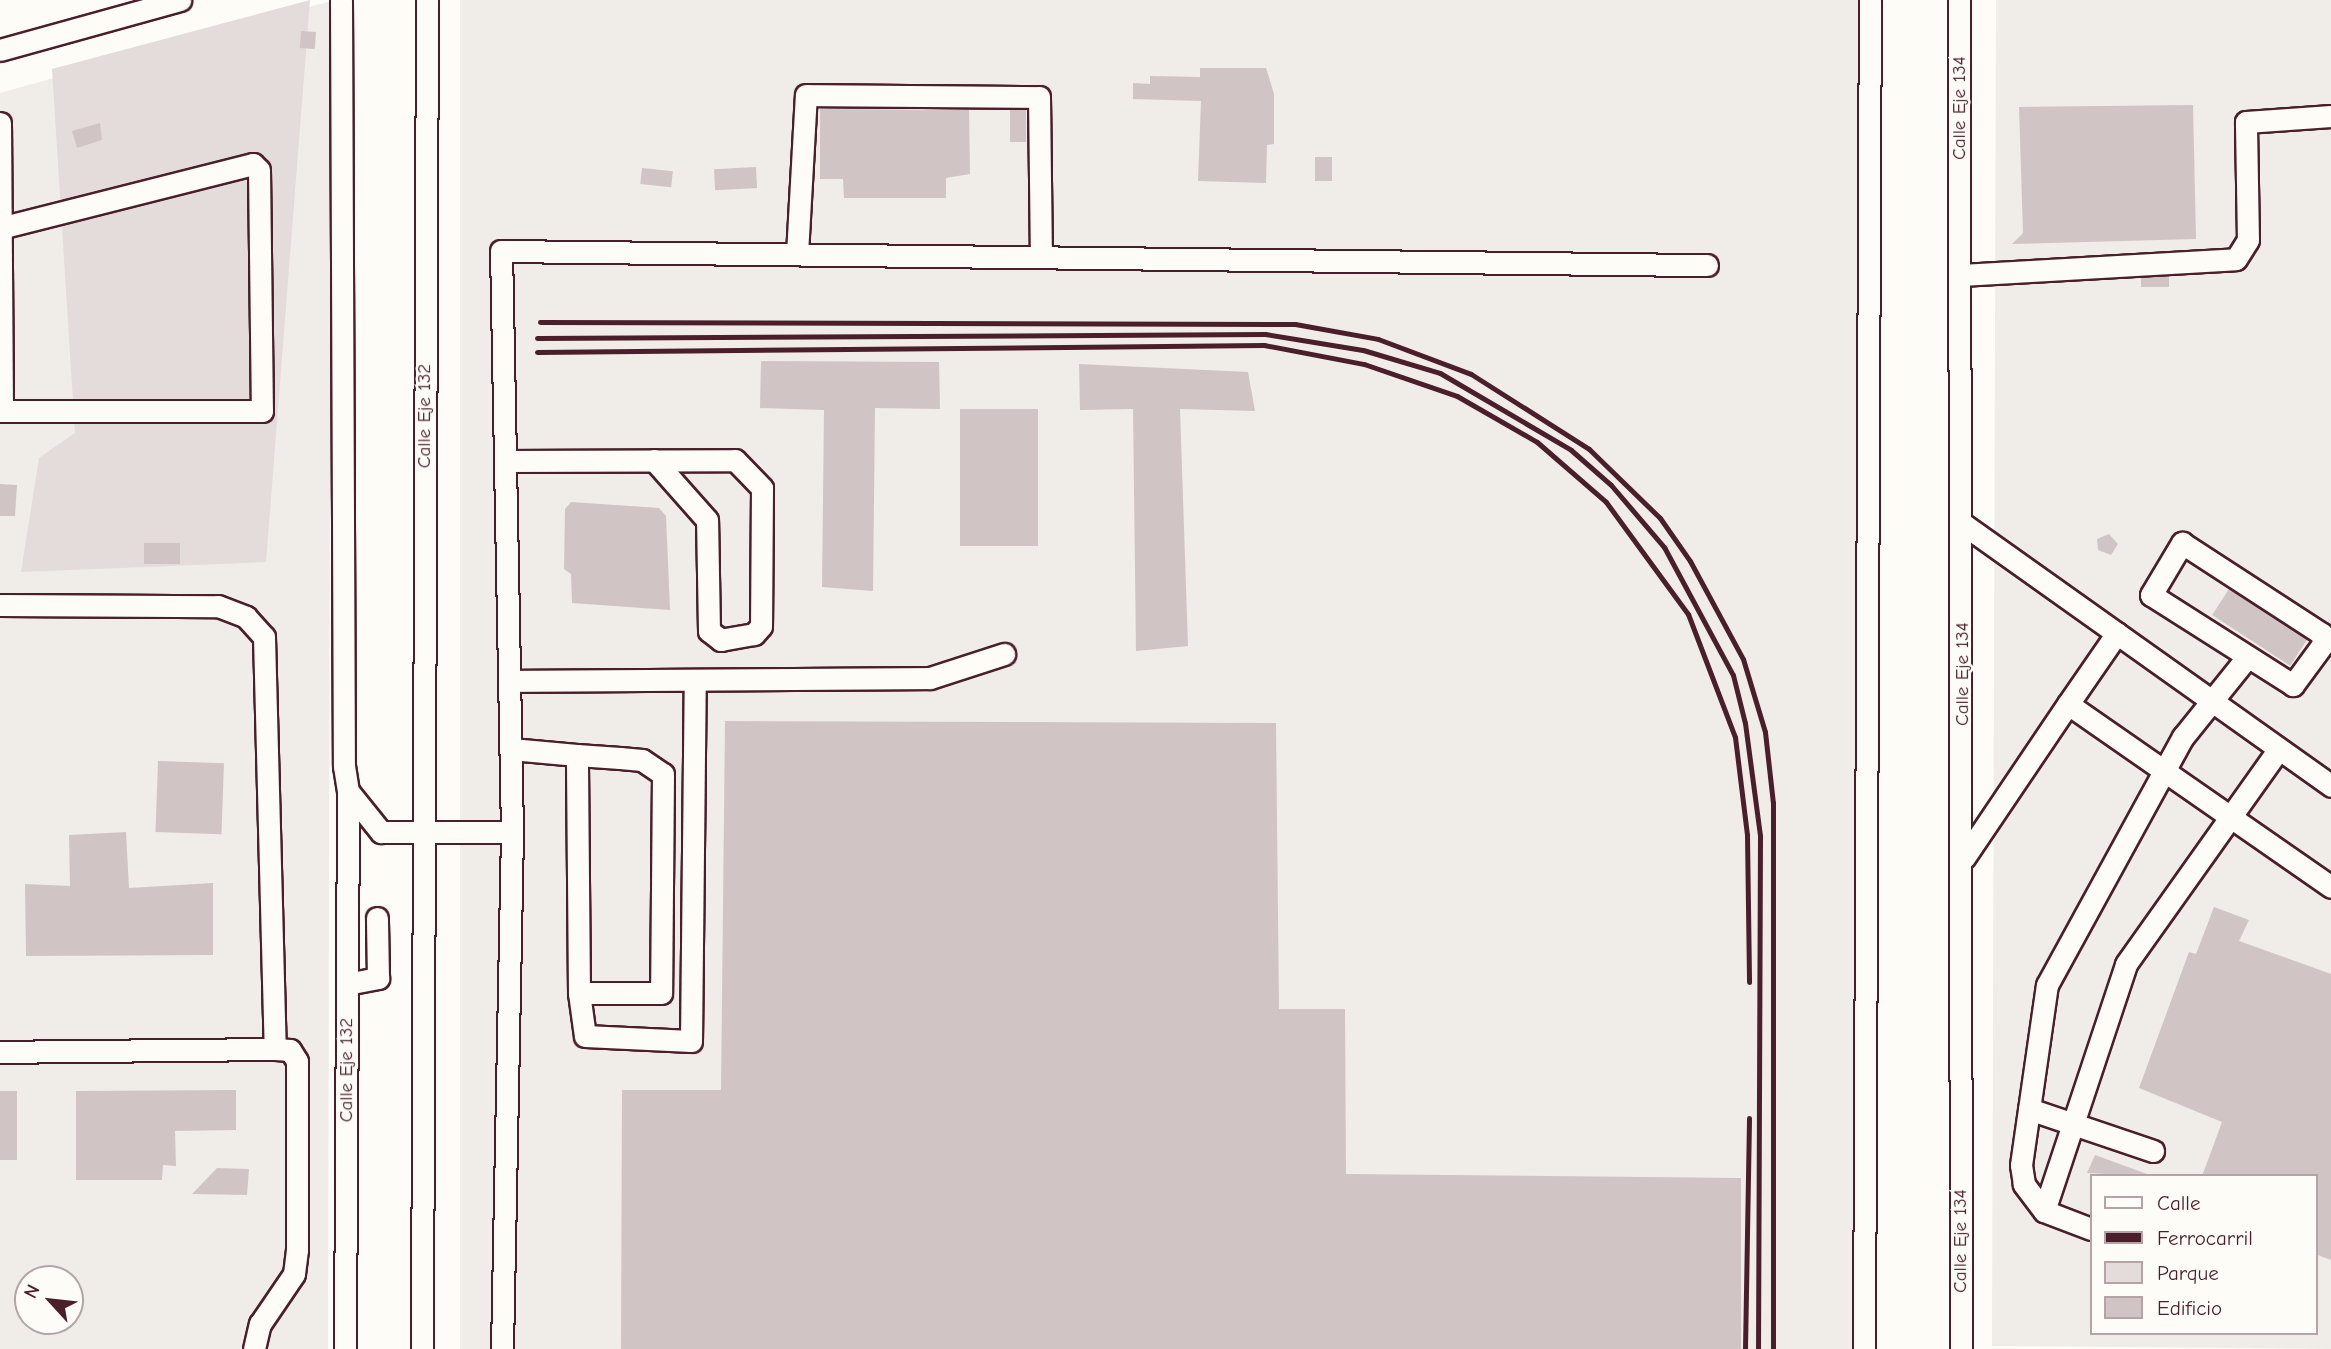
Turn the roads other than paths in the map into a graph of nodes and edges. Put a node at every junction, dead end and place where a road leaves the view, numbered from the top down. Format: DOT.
graph roads {
  1 [pos="180,0"];
  2 [pos="341,0"];
  3 [pos="427,0"];
  4 [pos="1870,0"];
  5 [pos="1959,0"];
  6 [pos="0,50"];
  7 [pos="2331,117"];
  8 [pos="0,123"];
  9 [pos="0,228"];
  10 [pos="797,254"];
  11 [pos="1041,257"];
  12 [pos="1707,265"];
  13 [pos="1961,275"];
  14 [pos="1,411"];
  15 [pos="654,460"];
  16 [pos="505,461"];
  17 [pos="1963,524"];
  18 [pos="0,605"];
  19 [pos="2117,633"];
  20 [pos="1004,654"];
  21 [pos="2245,660"];
  22 [pos="695,680"];
  23 [pos="510,681"];
  24 [pos="2068,704"];
  25 [pos="2214,704"];
  26 [pos="511,749"];
  27 [pos="2278,750"];
  28 [pos="577,754"];
  29 [pos="2165,771"];
  30 [pos="2331,786"];
  31 [pos="348,791"];
  32 [pos="2227,814"];
  33 [pos="424,832"];
  34 [pos="512,832"];
  35 [pos="1963,860"];
  36 [pos="2331,887"];
  37 [pos="377,918"];
  38 [pos="347,984"];
  39 [pos="579,993"];
  40 [pos="275,1049"];
  41 [pos="0,1052"];
  42 [pos="2029,1109"];
  43 [pos="2071,1125"];
  44 [pos="2152,1150"];
  45 [pos="2044,1211"];
  46 [pos="2090,1229"];
  47 [pos="254,1349"];
  48 [pos="345,1349"];
  49 [pos="422,1349"];
  50 [pos="502,1349"];
  51 [pos="1864,1349"];
  52 [pos="1961,1349"];
  1 -- 6 [label="street"];
  2 -- 31 [label="street, Calle Eje 132"];
  3 -- 33 [label="street, Calle Eje 132"];
  4 -- 51 [label="street"];
  5 -- 13 [label="street, Calle Eje 134"];
  7 -- 13 [label="street"];
  8 -- 9 [label="street"];
  9 -- 14 [label="street"];
  9 -- 14 [label="street"];
  10 -- 11 [label="street"];
  10 -- 11 [label="street"];
  10 -- 16 [label="street"];
  11 -- 12 [label="street"];
  13 -- 17 [label="street, Calle Eje 134"];
  15 -- 15 [label="street"];
  15 -- 16 [label="street"];
  16 -- 23 [label="street"];
  17 -- 19 [label="street"];
  17 -- 35 [label="street, Calle Eje 134"];
  18 -- 40 [label="street"];
  19 -- 24 [label="street"];
  19 -- 25 [label="street"];
  20 -- 22 [label="street"];
  21 -- 21 [label="street"];
  21 -- 25 [label="street"];
  22 -- 23 [label="street"];
  22 -- 39 [label="street"];
  23 -- 26 [label="street"];
  24 -- 29 [label="street"];
  24 -- 35 [label="street"];
  25 -- 27 [label="street"];
  25 -- 29 [label="street"];
  26 -- 28 [label="street"];
  26 -- 34 [label="street"];
  27 -- 30 [label="street"];
  27 -- 32 [label="street"];
  28 -- 39 [label="street"];
  28 -- 39 [label="street"];
  29 -- 32 [label="street"];
  29 -- 42 [label="street"];
  31 -- 33 [label="street"];
  31 -- 38 [label="street, Calle Eje 132"];
  32 -- 36 [label="street"];
  32 -- 43 [label="street"];
  33 -- 34 [label="street"];
  33 -- 49 [label="street, Calle Eje 132"];
  34 -- 50 [label="street"];
  35 -- 52 [label="street, Calle Eje 134"];
  37 -- 38 [label="street"];
  38 -- 48 [label="street, Calle Eje 132"];
  40 -- 41 [label="street"];
  40 -- 47 [label="street"];
  42 -- 43 [label="street"];
  42 -- 45 [label="street"];
  43 -- 44 [label="street"];
  43 -- 45 [label="street"];
  45 -- 46 [label="street"];
}
